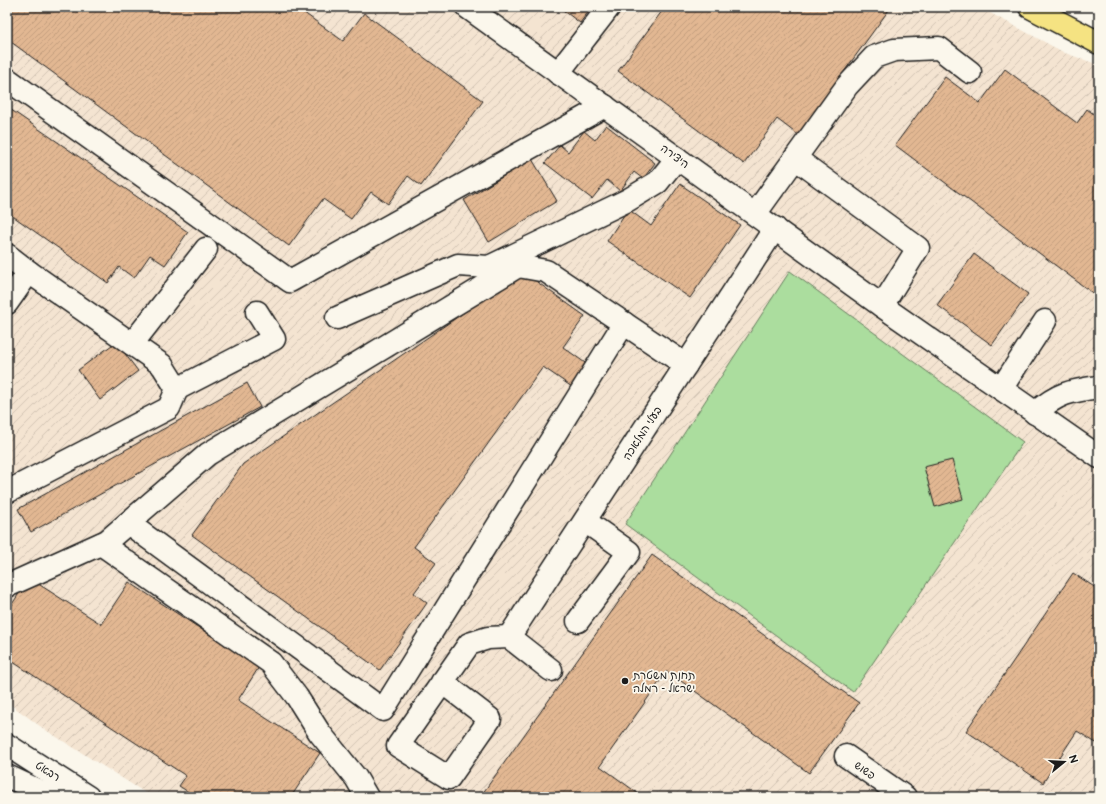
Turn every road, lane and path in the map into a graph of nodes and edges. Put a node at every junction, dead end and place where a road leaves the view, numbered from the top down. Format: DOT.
graph roads {
  1 [pos="467,7"];
  2 [pos="609,7"];
  3 [pos="1030,7"];
  4 [pos="1099,43"];
  5 [pos="970,72"];
  6 [pos="558,73"];
  7 [pos="7,79"];
  8 [pos="605,106"];
  9 [pos="677,158"];
  10 [pos="795,158"];
  11 [pos="755,214"];
  12 [pos="775,228"];
  13 [pos="206,249"];
  14 [pos="7,255"];
  15 [pos="29,272"];
  16 [pos="7,303"];
  17 [pos="882,306"];
  18 [pos="257,312"];
  19 [pos="337,318"];
  20 [pos="1045,321"];
  21 [pos="624,323"];
  22 [pos="132,344"];
  23 [pos="686,365"];
  24 [pos="1099,386"];
  25 [pos="177,389"];
  26 [pos="1001,389"];
  27 [pos="1035,412"];
  28 [pos="1099,457"];
  29 [pos="7,492"];
  30 [pos="585,521"];
  31 [pos="128,523"];
  32 [pos="101,544"];
  33 [pos="7,586"];
  34 [pos="578,620"];
  35 [pos="509,637"];
  36 [pos="551,670"];
  37 [pos="442,682"];
  38 [pos="7,745"];
  39 [pos="846,756"];
  40 [pos="7,776"];
  41 [pos="52,797"];
  42 [pos="88,797"];
  43 [pos="367,797"];
  44 [pos="905,797"];
  1 -- 6 [label="street, היצירה"];
  2 -- 6 [label="street"];
  3 -- 4 [label="main road"];
  5 -- 10 [label="street"];
  6 -- 8 [label="street, היצירה"];
  7 -- 8 [label="street"];
  8 -- 9 [label="street, היצירה"];
  9 -- 11 [label="street, היצירה"];
  9 -- 19 [label="street"];
  10 -- 11 [label="street"];
  10 -- 17 [label="street"];
  11 -- 12 [label="street, היצירה"];
  12 -- 17 [label="street, היצירה"];
  12 -- 23 [label="street, בעלי המלאכה"];
  13 -- 22 [label="street"];
  14 -- 15 [label="street"];
  15 -- 16 [label="street"];
  15 -- 22 [label="street"];
  17 -- 26 [label="street, היצירה"];
  18 -- 25 [label="street"];
  20 -- 26 [label="street"];
  21 -- 23 [label="street"];
  21 -- 31 [label="street"];
  21 -- 31 [label="street"];
  22 -- 25 [label="street"];
  23 -- 30 [label="street, בעלי המלאכה"];
  24 -- 27 [label="street"];
  25 -- 29 [label="street"];
  26 -- 27 [label="street, היצירה"];
  27 -- 28 [label="street, היצירה"];
  30 -- 34 [label="street"];
  30 -- 35 [label="street, בעלי המלאכה"];
  31 -- 32 [label="street"];
  32 -- 33 [label="street"];
  32 -- 43 [label="street"];
  35 -- 36 [label="street"];
  35 -- 37 [label="street"];
  38 -- 42 [label="street, רבאט"];
  39 -- 44 [label="street, פשוש"];
  40 -- 41 [label="street, רבאט"];
}
